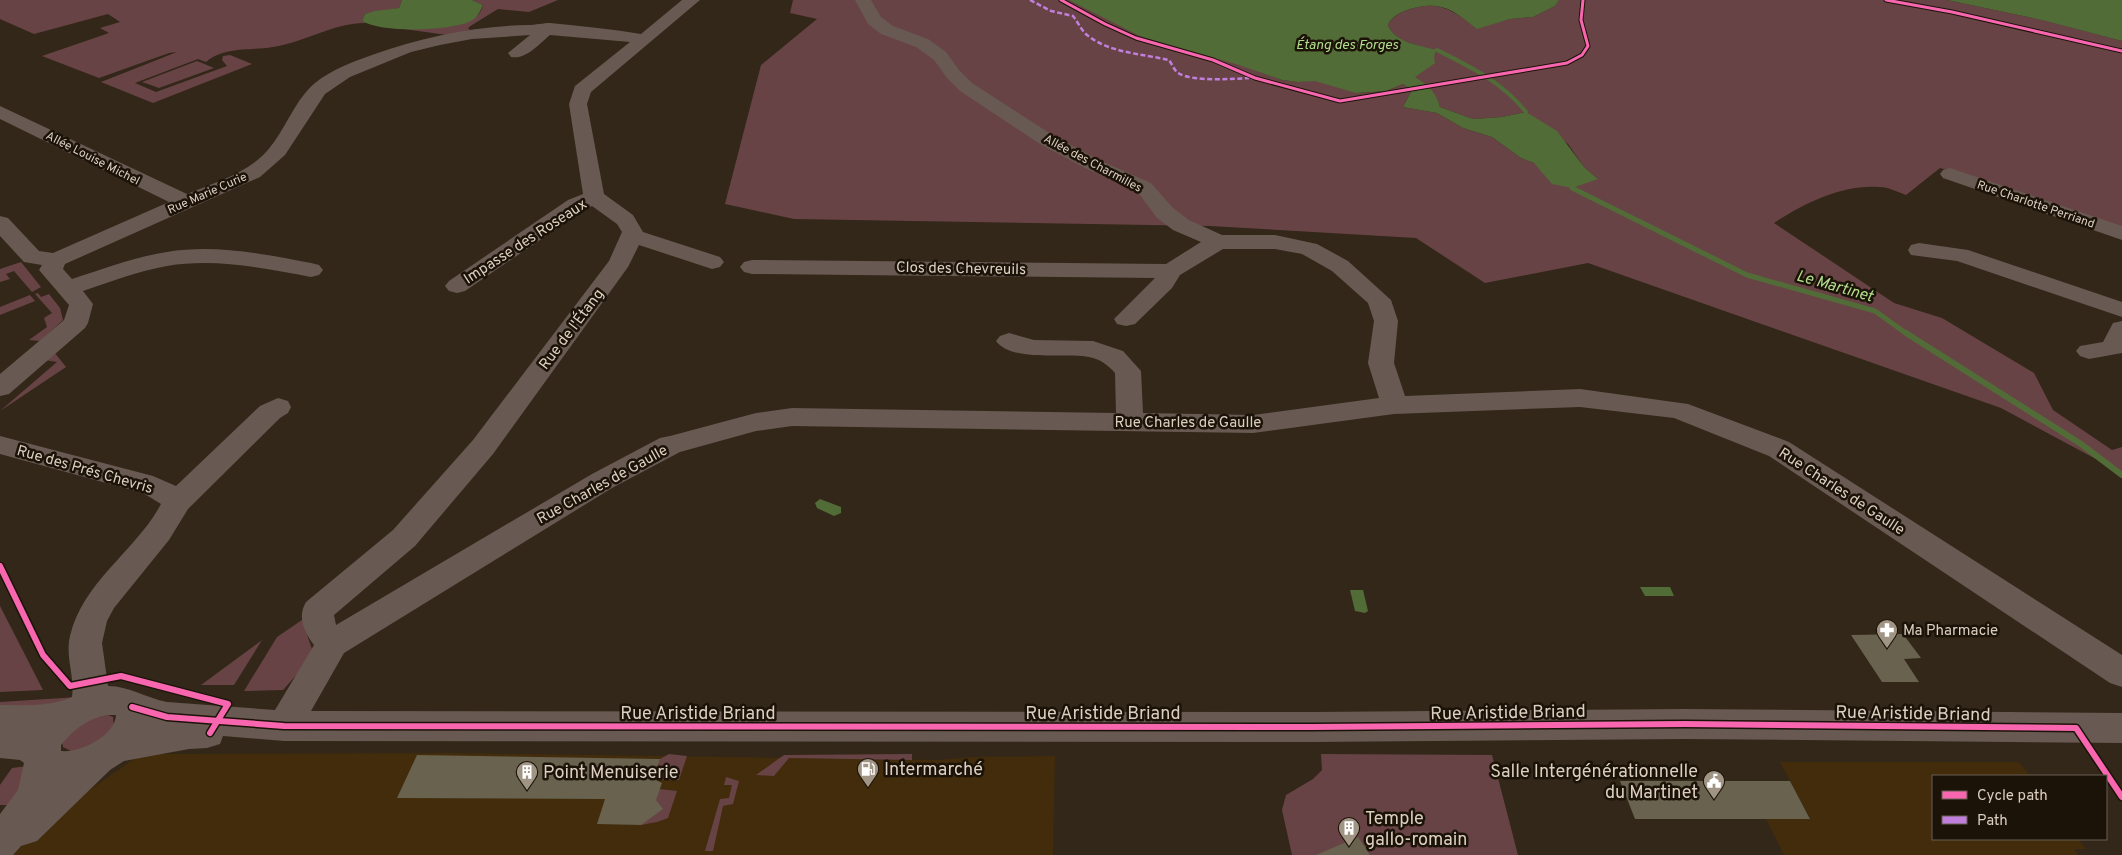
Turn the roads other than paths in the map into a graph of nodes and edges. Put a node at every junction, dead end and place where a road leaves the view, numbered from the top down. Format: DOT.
graph roads {
  1 [pos="692,0"];
  2 [pos="863,0"];
  3 [pos="549,28"];
  4 [pos="643,39"];
  5 [pos="517,53"];
  6 [pos="0,112"];
  7 [pos="1950,174"];
  8 [pos="594,197"];
  9 [pos="188,202"];
  10 [pos="0,223"];
  11 [pos="2122,234"];
  12 [pos="631,235"];
  13 [pos="1219,242"];
  14 [pos="1919,250"];
  15 [pos="56,260"];
  16 [pos="712,262"];
  17 [pos="752,267"];
  18 [pos="311,270"];
  19 [pos="1170,271"];
  20 [pos="456,286"];
  21 [pos="68,288"];
  22 [pos="2122,310"];
  23 [pos="1126,319"];
  24 [pos="2122,328"];
  25 [pos="1009,342"];
  26 [pos="2089,351"];
  27 [pos="0,388"];
  28 [pos="1394,405"];
  29 [pos="278,406"];
  30 [pos="1130,423"];
  31 [pos="0,445"];
  32 [pos="176,503"];
  33 [pos="84,644"];
  34 [pos="332,644"];
  35 [pos="2122,673"];
  36 [pos="128,704"];
  37 [pos="78,710"];
  38 [pos="0,720"];
  39 [pos="284,726"];
  40 [pos="2122,728"];
  41 [pos="0,742"];
  42 [pos="108,752"];
  43 [pos="43,759"];
  44 [pos="0,842"];
  45 [pos="0,846"];
  1 -- 4 [label="street"];
  2 -- 13 [label="street, Allée des Charmilles"];
  3 -- 4 [label="street, Rue Marie Curie"];
  3 -- 5 [label="street"];
  3 -- 9 [label="street, Rue Marie Curie"];
  4 -- 8 [label="street"];
  6 -- 9 [label="street, Allée Louise Michel"];
  7 -- 11 [label="street, Rue Charlotte Perriand"];
  8 -- 12 [label="street"];
  8 -- 20 [label="street, Impasse des Roseaux"];
  9 -- 15 [label="street, Rue Marie Curie"];
  10 -- 15 [label="street"];
  12 -- 16 [label="street"];
  12 -- 34 [label="street, Rue de l'Étang"];
  13 -- 19 [label="street, Clos des Chevreuils"];
  13 -- 28 [label="street, Allée des Charmilles"];
  14 -- 22 [label="street"];
  15 -- 21 [label="street"];
  17 -- 19 [label="street, Clos des Chevreuils"];
  18 -- 21 [label="street"];
  19 -- 23 [label="street, Clos des Chevreuils"];
  21 -- 27 [label="street"];
  24 -- 26 [label="street"];
  25 -- 30 [label="street"];
  28 -- 30 [label="street, Rue Charles de Gaulle"];
  28 -- 35 [label="street, Rue Charles de Gaulle"];
  29 -- 32 [label="street"];
  30 -- 34 [label="street, Rue Charles de Gaulle"];
  31 -- 32 [label="street, Rue des Prés Chevris"];
  32 -- 33 [label="street"];
  33 -- 36 [label="street"];
  33 -- 37 [label="street"];
  34 -- 39 [label="street, Rue Charles de Gaulle"];
  36 -- 37 [label="street, Rue Aristide Briand"];
  36 -- 39 [label="street, Rue Aristide Briand"];
  36 -- 42 [label="street"];
  37 -- 38 [label="street"];
  37 -- 43 [label="street"];
  39 -- 40 [label="street, Rue Aristide Briand"];
  39 -- 42 [label="street, Rue Aristide Briand"];
  41 -- 43 [label="street"];
  42 -- 43 [label="street, Rue Aristide Briand"];
  42 -- 45 [label="street"];
  43 -- 44 [label="street"];
}
